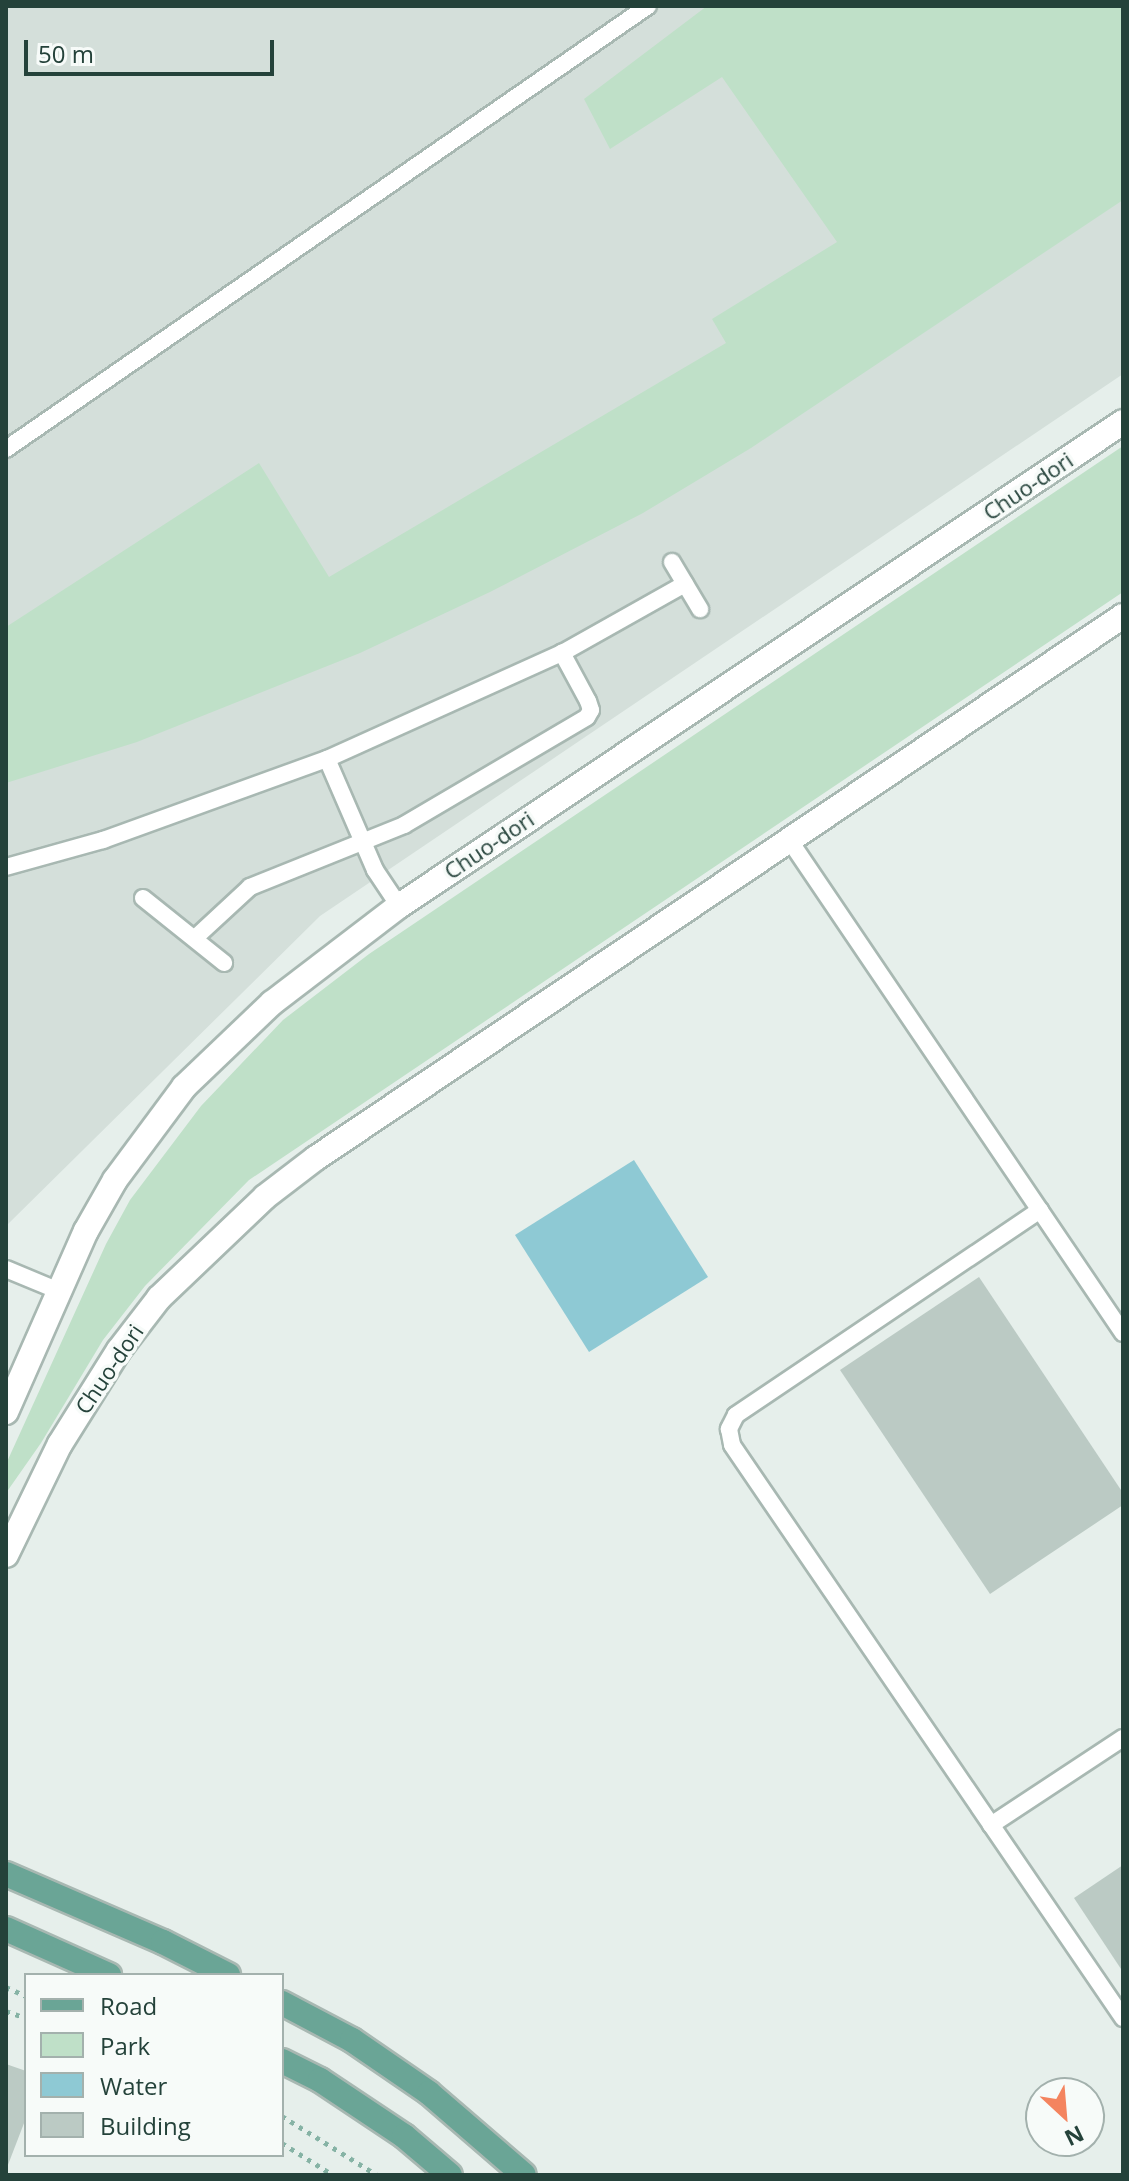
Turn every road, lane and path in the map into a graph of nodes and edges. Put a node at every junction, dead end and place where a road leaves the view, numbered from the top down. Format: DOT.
graph roads {
  1 [pos="648,6"];
  2 [pos="1123,422"];
  3 [pos="6,449"];
  4 [pos="672,562"];
  5 [pos="685,584"];
  6 [pos="700,609"];
  7 [pos="1123,616"];
  8 [pos="562,653"];
  9 [pos="327,759"];
  10 [pos="363,841"];
  11 [pos="790,841"];
  12 [pos="6,867"];
  13 [pos="143,898"];
  14 [pos="399,906"];
  15 [pos="195,938"];
  16 [pos="224,963"];
  17 [pos="1040,1210"];
  18 [pos="6,1269"];
  19 [pos="59,1291"];
  20 [pos="1123,1333"];
  21 [pos="6,1412"];
  22 [pos="6,1555"];
  23 [pos="1123,1738"];
  24 [pos="991,1825"];
  25 [pos="6,1874"];
  26 [pos="6,1929"];
  27 [pos="105,1973"];
  28 [pos="224,1973"];
  29 [pos="284,2004"];
  30 [pos="1123,2018"];
  31 [pos="284,2062"];
  32 [pos="284,2117"];
  33 [pos="284,2144"];
  34 [pos="333,2175"];
  35 [pos="377,2175"];
  36 [pos="450,2175"];
  37 [pos="524,2175"];
  1 -- 3 [label="lane"];
  2 -- 14 [label="street, Chuo-dori"];
  4 -- 5 [label="lane"];
  5 -- 6 [label="lane"];
  5 -- 8 [label="lane"];
  7 -- 11 [label="street, Chuo-dori"];
  8 -- 9 [label="lane"];
  8 -- 10 [label="lane"];
  9 -- 10 [label="lane"];
  9 -- 12 [label="lane"];
  10 -- 14 [label="lane"];
  10 -- 15 [label="lane"];
  11 -- 17 [label="lane"];
  11 -- 22 [label="street, Chuo-dori"];
  13 -- 15 [label="lane"];
  14 -- 19 [label="street, Chuo-dori"];
  15 -- 16 [label="lane"];
  17 -- 20 [label="lane"];
  17 -- 24 [label="lane"];
  18 -- 19 [label="lane"];
  19 -- 21 [label="street, Chuo-dori"];
  23 -- 24 [label="lane"];
  24 -- 30 [label="lane"];
  25 -- 28 [label="main road"];
  26 -- 27 [label="main road"];
  29 -- 37 [label="main road"];
  31 -- 36 [label="main road"];
  32 -- 35 [label="path"];
  33 -- 34 [label="path"];
}
